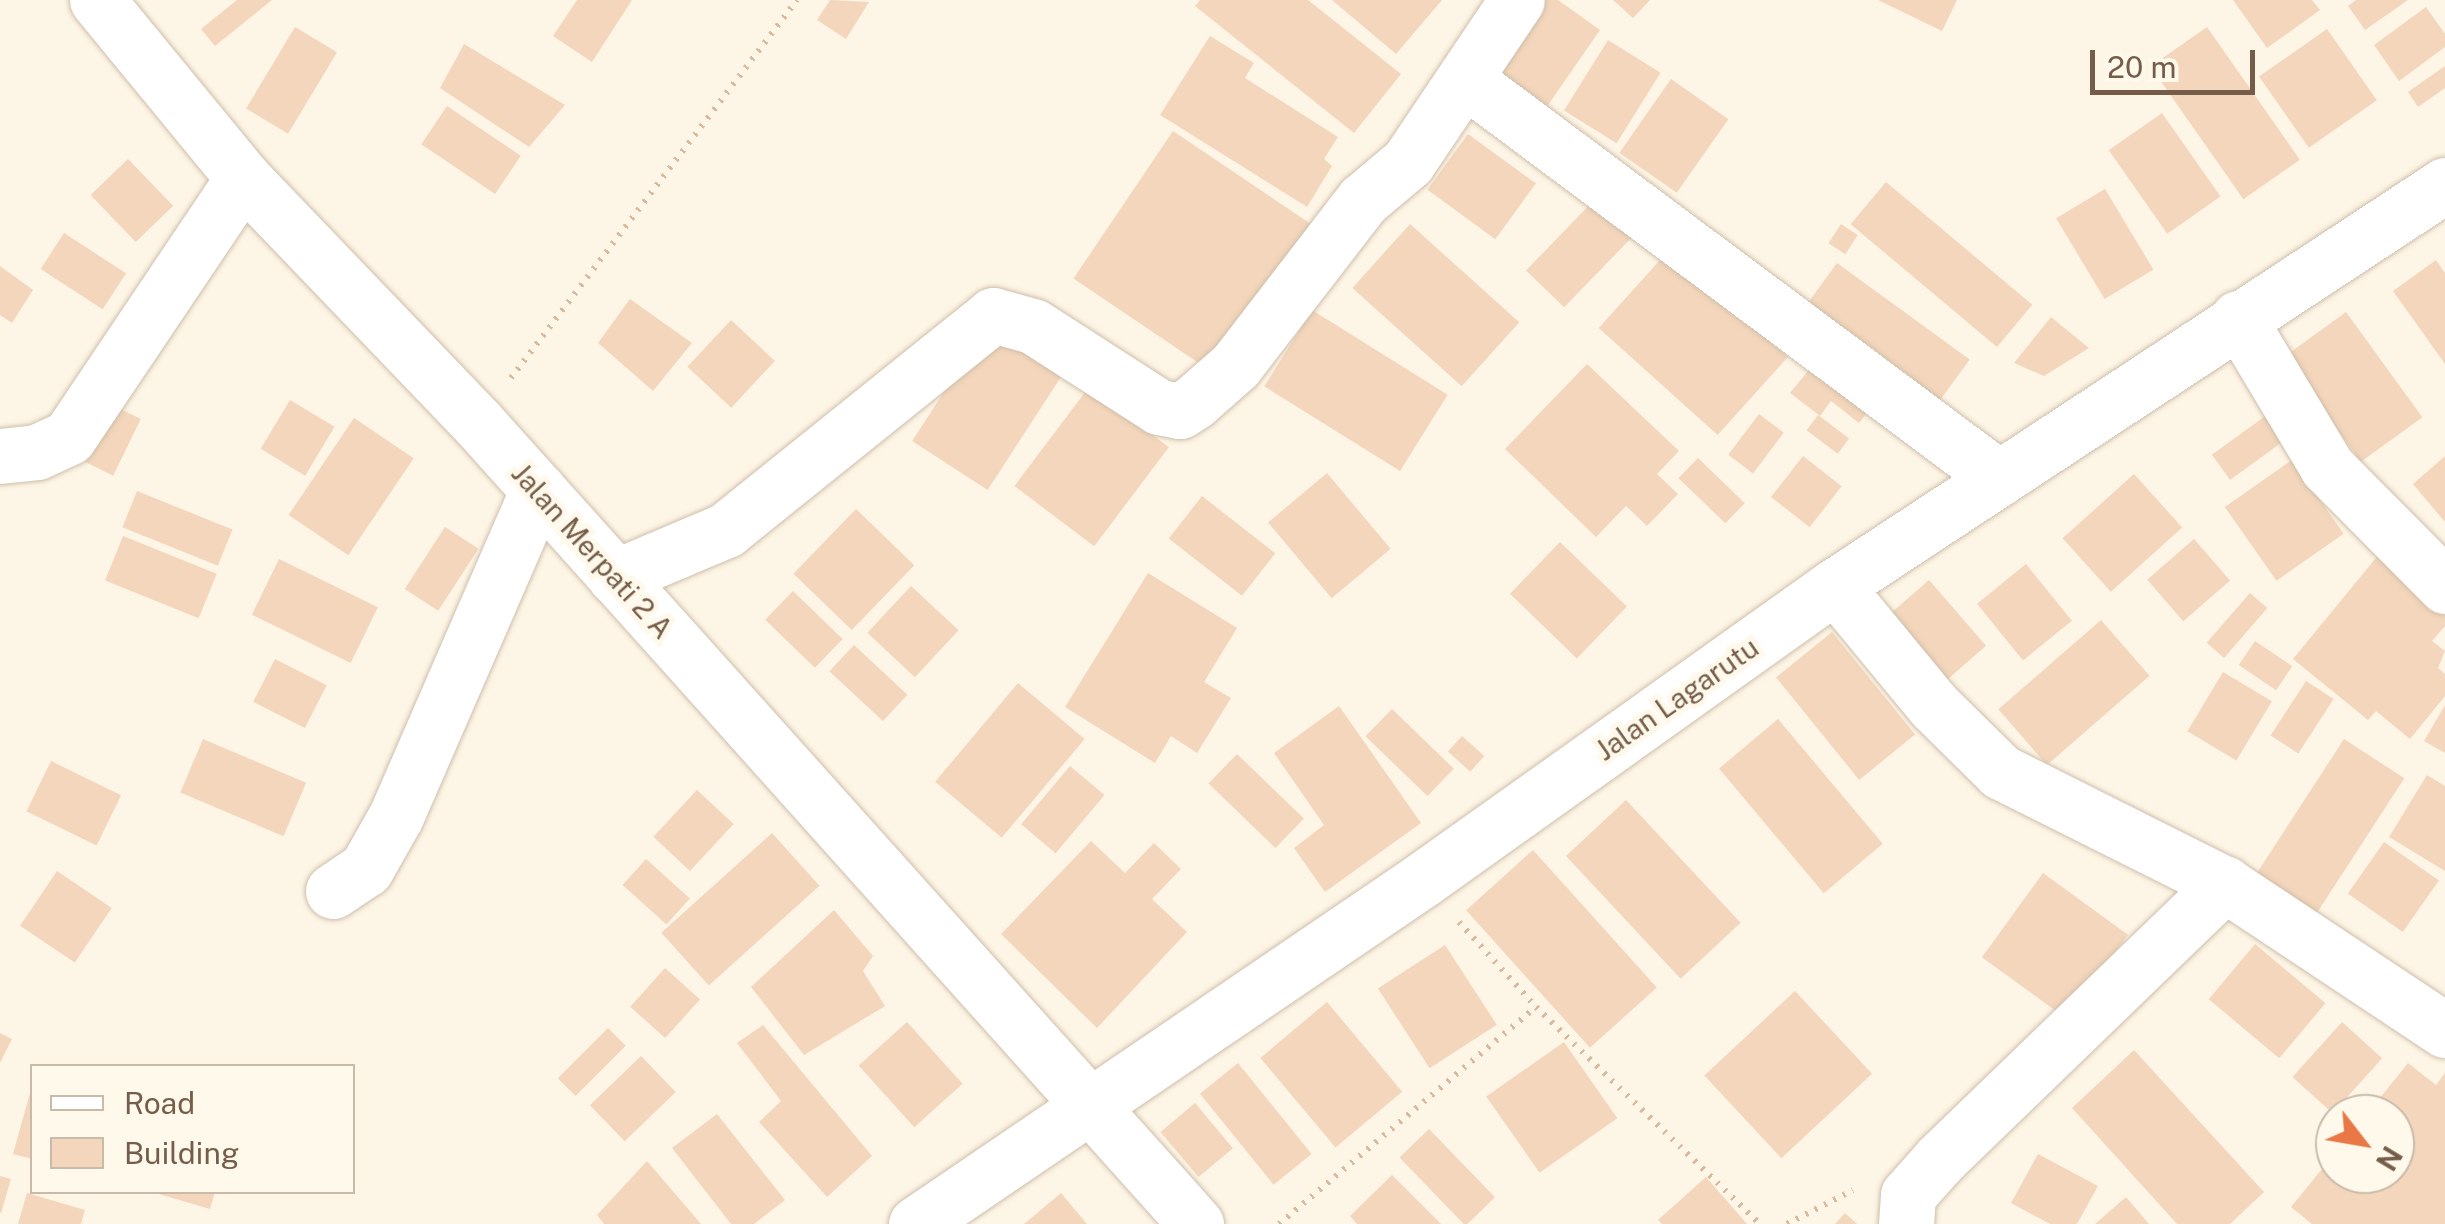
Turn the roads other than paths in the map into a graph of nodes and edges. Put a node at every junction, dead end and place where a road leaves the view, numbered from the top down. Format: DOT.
graph roads {
  1 [pos="97,0"];
  2 [pos="1517,0"];
  3 [pos="1467,82"];
  4 [pos="243,178"];
  5 [pos="2445,185"];
  6 [pos="2238,318"];
  7 [pos="0,456"];
  8 [pos="2000,478"];
  9 [pos="538,490"];
  10 [pos="616,577"];
  11 [pos="1835,586"];
  12 [pos="2445,586"];
  13 [pos="2225,884"];
  14 [pos="333,891"];
  15 [pos="2445,1030"];
  16 [pos="1090,1102"];
  17 [pos="1905,1223"];
  18 [pos="916,1224"];
  19 [pos="1196,1224"];
  1 -- 4 [label="street, Jalan Merpati 2 A"];
  2 -- 3 [label="street"];
  3 -- 8 [label="street"];
  3 -- 10 [label="street"];
  4 -- 7 [label="street"];
  4 -- 9 [label="street, Jalan Merpati 2 A"];
  5 -- 6 [label="street, Jalan Lagarutu"];
  6 -- 8 [label="street, Jalan Lagarutu"];
  6 -- 12 [label="street"];
  8 -- 11 [label="street, Jalan Lagarutu"];
  9 -- 10 [label="street, Jalan Merpati 2 A"];
  9 -- 14 [label="street"];
  10 -- 16 [label="street, Jalan Merpati 2 A"];
  11 -- 13 [label="street"];
  11 -- 16 [label="street, Jalan Lagarutu"];
  13 -- 15 [label="street"];
  13 -- 17 [label="street"];
  16 -- 18 [label="street, Jalan Lagarutu"];
  16 -- 19 [label="street, Jalan Merpati 2 A"];
}
